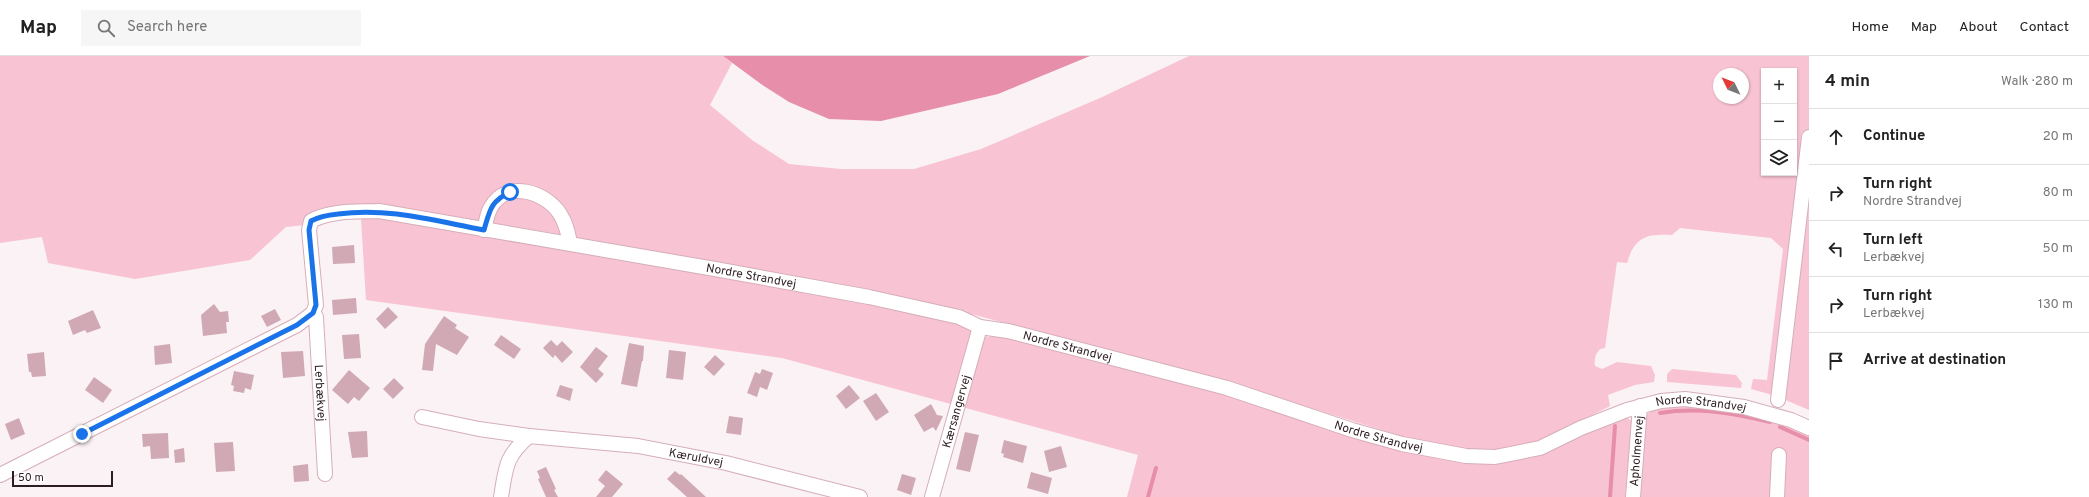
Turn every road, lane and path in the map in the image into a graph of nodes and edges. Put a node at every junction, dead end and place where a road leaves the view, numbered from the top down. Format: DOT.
graph roads {
  1 [pos="1809,137"];
  2 [pos="311,221"];
  3 [pos="484,230"];
  4 [pos="570,243"];
  5 [pos="313,313"];
  6 [pos="980,327"];
  7 [pos="1778,400"];
  8 [pos="1640,406"];
  9 [pos="422,417"];
  10 [pos="1809,428"];
  11 [pos="529,436"];
  12 [pos="1779,455"];
  13 [pos="325,474"];
  14 [pos="0,475"];
  15 [pos="501,497"];
  16 [pos="860,497"];
  17 [pos="932,497"];
  18 [pos="1633,497"];
  19 [pos="1778,497"];
  1 -- 7 [label="street"];
  2 -- 3 [label="street, Nordre Strandvej"];
  2 -- 5 [label="street, Lerbækvej"];
  3 -- 4 [label="street, Nordre Strandvej"];
  3 -- 4 [label="street"];
  4 -- 6 [label="street, Nordre Strandvej"];
  5 -- 13 [label="street, Lerbækvej"];
  5 -- 14 [label="street"];
  6 -- 8 [label="street, Nordre Strandvej"];
  6 -- 17 [label="street, Kærsangervej"];
  8 -- 10 [label="street, Nordre Strandvej"];
  8 -- 18 [label="street, Apholmenvej"];
  9 -- 11 [label="street, Kæruldvej"];
  11 -- 15 [label="street"];
  11 -- 16 [label="street, Kæruldvej"];
  12 -- 19 [label="street"];
}
